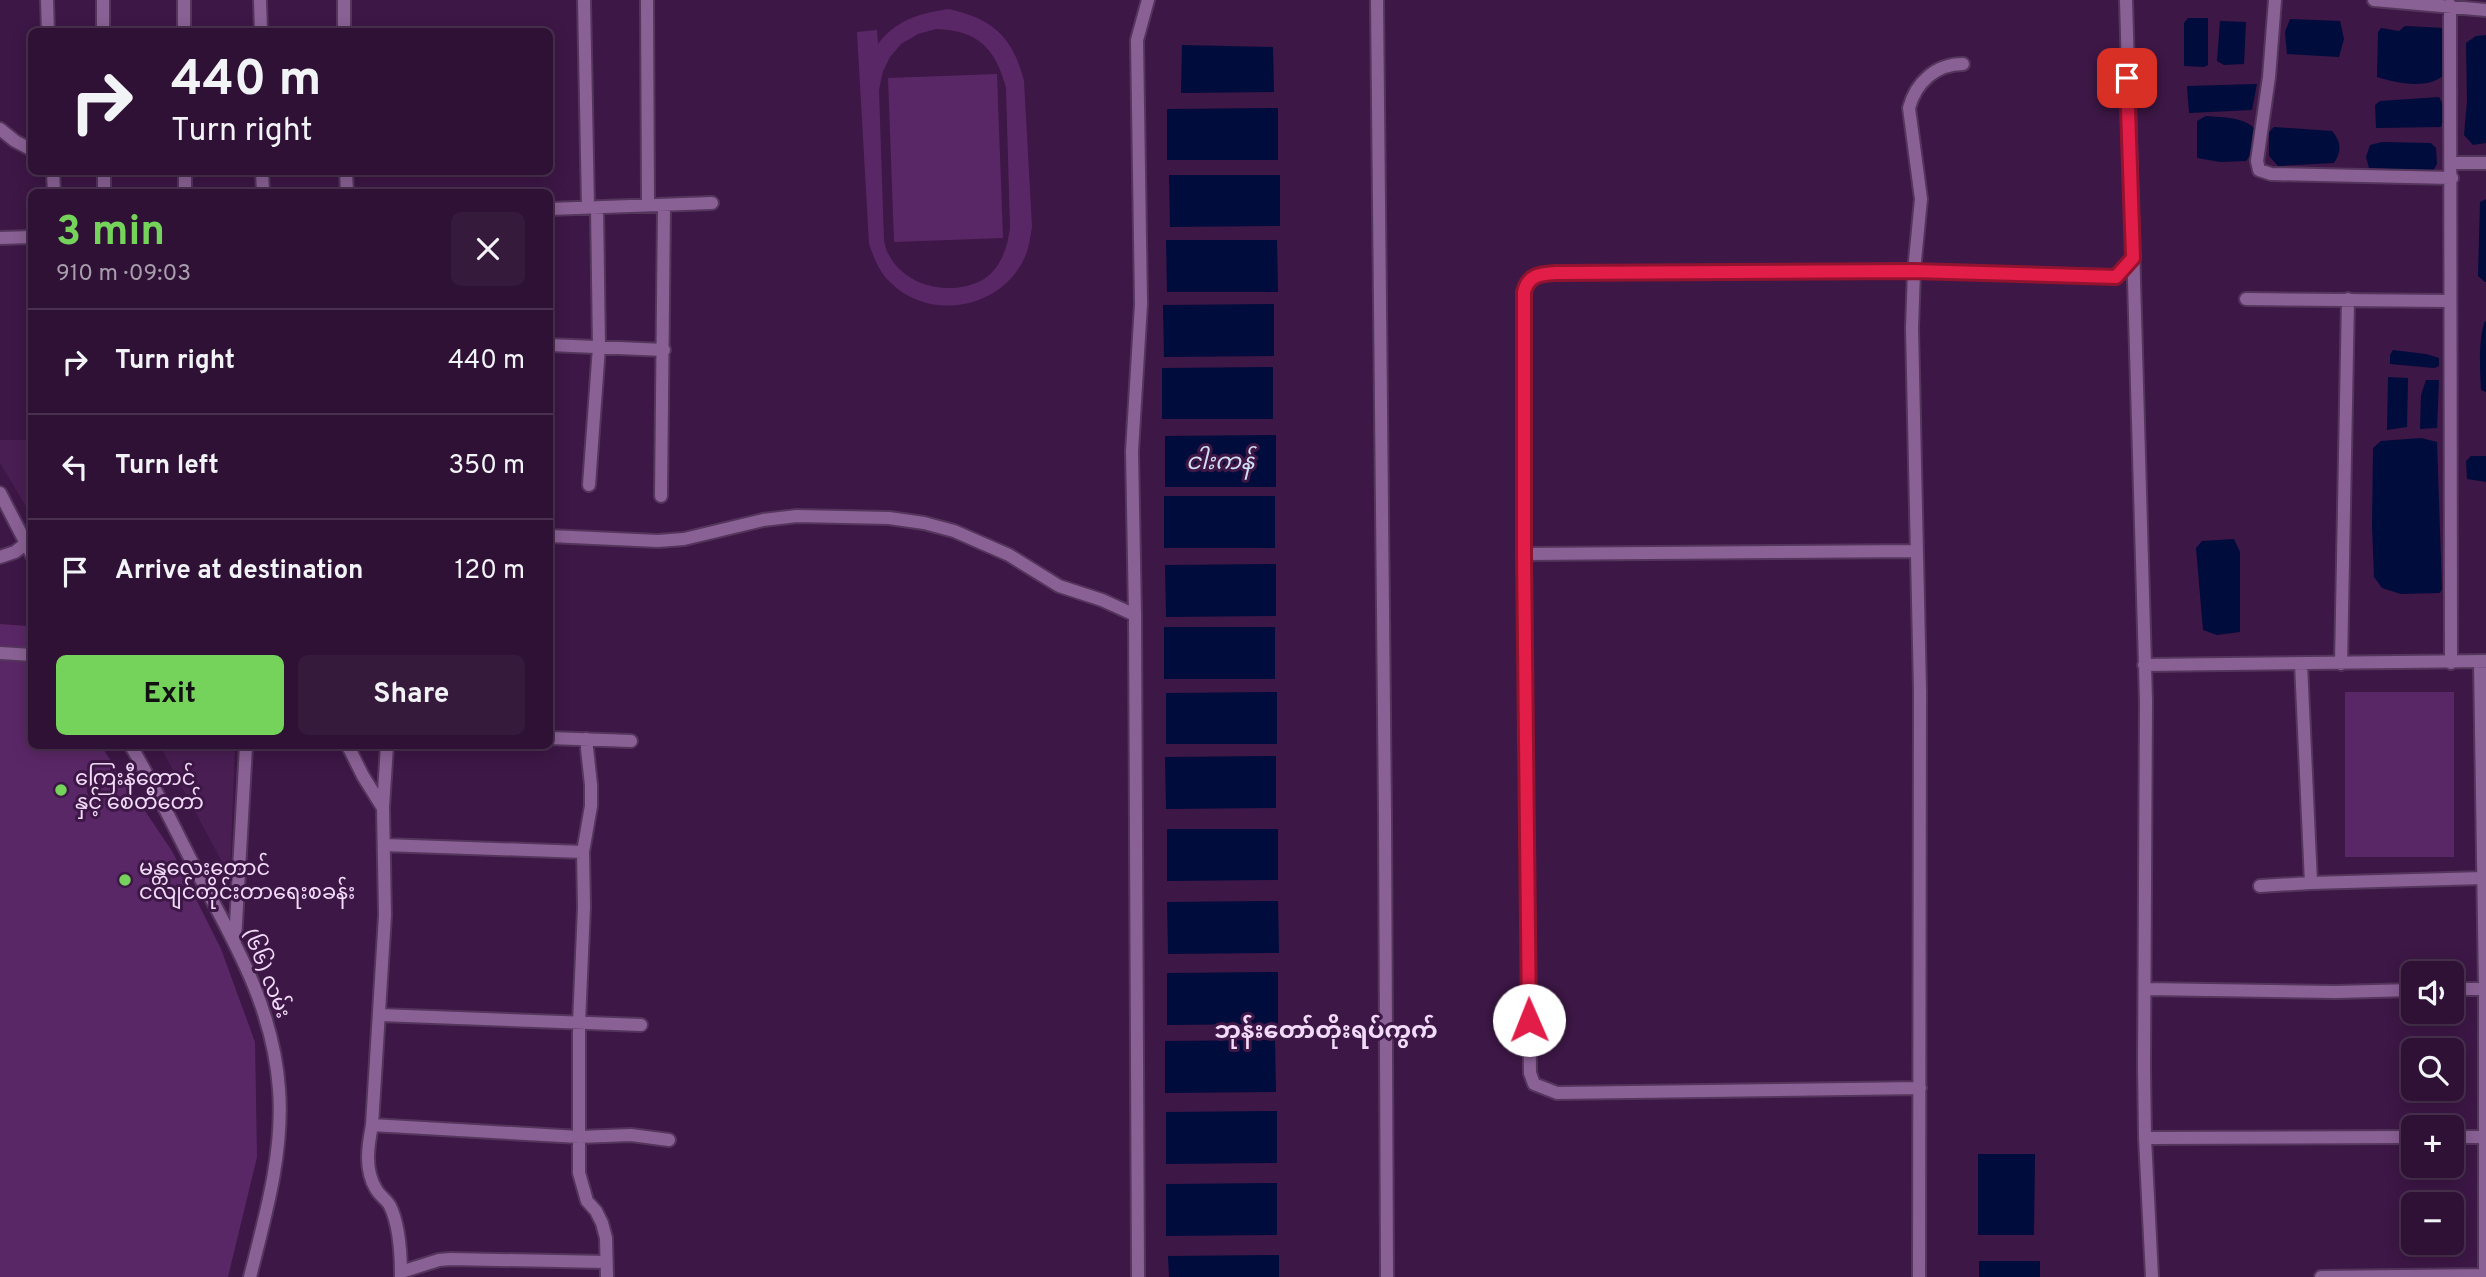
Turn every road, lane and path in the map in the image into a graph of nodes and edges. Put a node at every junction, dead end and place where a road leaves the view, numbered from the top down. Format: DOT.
graph roads {
  1 [pos="47,0"];
  2 [pos="103,0"];
  3 [pos="184,0"];
  4 [pos="260,0"];
  5 [pos="344,0"];
  6 [pos="584,0"];
  7 [pos="646,0"];
  8 [pos="1148,0"];
  9 [pos="1377,0"];
  10 [pos="2126,0"];
  11 [pos="2275,0"];
  12 [pos="2374,0"];
  13 [pos="2451,5"];
  14 [pos="2486,10"];
  15 [pos="48,28"];
  16 [pos="103,28"];
  17 [pos="184,28"];
  18 [pos="261,28"];
  19 [pos="344,28"];
  20 [pos="1962,64"];
  21 [pos="0,129"];
  22 [pos="28,148"];
  23 [pos="2452,163"];
  24 [pos="2486,163"];
  25 [pos="2452,178"];
  26 [pos="712,202"];
  27 [pos="648,205"];
  28 [pos="664,205"];
  29 [pos="592,207"];
  30 [pos="553,209"];
  31 [pos="28,237"];
  32 [pos="0,238"];
  33 [pos="2133,258"];
  34 [pos="1914,271"];
  35 [pos="2246,299"];
  36 [pos="2348,299"];
  37 [pos="2450,301"];
  38 [pos="553,345"];
  39 [pos="598,347"];
  40 [pos="664,350"];
  41 [pos="589,485"];
  42 [pos="0,493"];
  43 [pos="661,496"];
  44 [pos="553,536"];
  45 [pos="28,550"];
  46 [pos="1916,551"];
  47 [pos="1524,554"];
  48 [pos="0,557"];
  49 [pos="1135,615"];
  50 [pos="28,650"];
  51 [pos="0,654"];
  52 [pos="18,654"];
  53 [pos="28,655"];
  54 [pos="2483,662"];
  55 [pos="2451,663"];
  56 [pos="2301,664"];
  57 [pos="2341,664"];
  58 [pos="2144,665"];
  59 [pos="553,738"];
  60 [pos="586,739"];
  61 [pos="631,741"];
  62 [pos="133,749"];
  63 [pos="246,749"];
  64 [pos="350,749"];
  65 [pos="387,749"];
  66 [pos="383,808"];
  67 [pos="384,845"];
  68 [pos="583,852"];
  69 [pos="2483,878"];
  70 [pos="2311,883"];
  71 [pos="2259,886"];
  72 [pos="235,942"];
  73 [pos="2146,989"];
  74 [pos="2464,989"];
  75 [pos="2486,989"];
  76 [pos="2401,990"];
  77 [pos="380,1015"];
  78 [pos="579,1023"];
  79 [pos="641,1025"];
  80 [pos="1920,1088"];
  81 [pos="372,1125"];
  82 [pos="2401,1137"];
  83 [pos="2464,1137"];
  84 [pos="2485,1137"];
  85 [pos="579,1138"];
  86 [pos="2145,1138"];
  87 [pos="669,1140"];
  88 [pos="606,1262"];
  89 [pos="401,1275"];
  90 [pos="2486,1276"];
  91 [pos="250,1277"];
  92 [pos="607,1277"];
  93 [pos="1138,1277"];
  94 [pos="1387,1277"];
  95 [pos="1919,1277"];
  96 [pos="2152,1277"];
  97 [pos="2321,1277"];
  1 -- 15 [label="street"];
  2 -- 16 [label="street"];
  3 -- 17 [label="street"];
  4 -- 18 [label="street"];
  5 -- 19 [label="street"];
  6 -- 29 [label="street"];
  7 -- 27 [label="street"];
  8 -- 49 [label="street"];
  9 -- 94 [label="street"];
  10 -- 33 [label="street"];
  11 -- 25 [label="street"];
  12 -- 13 [label="street"];
  13 -- 14 [label="street"];
  13 -- 23 [label="street"];
  20 -- 34 [label="street"];
  21 -- 22 [label="street"];
  23 -- 24 [label="street"];
  23 -- 25 [label="street"];
  25 -- 37 [label="street"];
  26 -- 28 [label="street"];
  27 -- 28 [label="street"];
  27 -- 29 [label="street"];
  28 -- 40 [label="street"];
  29 -- 30 [label="street"];
  29 -- 39 [label="street"];
  31 -- 32 [label="street"];
  33 -- 34 [label="street"];
  33 -- 58 [label="street"];
  34 -- 46 [label="street"];
  34 -- 47 [label="street"];
  35 -- 36 [label="street"];
  36 -- 37 [label="street"];
  36 -- 57 [label="street"];
  37 -- 55 [label="street"];
  38 -- 39 [label="street"];
  39 -- 40 [label="street"];
  39 -- 41 [label="street"];
  40 -- 43 [label="street"];
  42 -- 45 [label="street"];
  44 -- 49 [label="street"];
  45 -- 48 [label="street"];
  46 -- 47 [label="street"];
  46 -- 80 [label="street"];
  47 -- 80 [label="street"];
  49 -- 93 [label="street"];
  50 -- 52 [label="street"];
  51 -- 52 [label="street"];
  52 -- 53 [label="street"];
  54 -- 55 [label="street"];
  54 -- 69 [label="street"];
  55 -- 57 [label="street"];
  56 -- 57 [label="street"];
  56 -- 58 [label="street"];
  56 -- 70 [label="street"];
  58 -- 73 [label="street"];
  59 -- 60 [label="street"];
  60 -- 61 [label="street"];
  60 -- 68 [label="street"];
  62 -- 72 [label="street, (၆၆) လမ်း"];
  63 -- 72 [label="street"];
  64 -- 66 [label="street"];
  65 -- 66 [label="street"];
  66 -- 67 [label="street"];
  67 -- 68 [label="street"];
  67 -- 77 [label="street"];
  68 -- 78 [label="street"];
  69 -- 70 [label="street"];
  69 -- 75 [label="street"];
  70 -- 71 [label="street"];
  72 -- 91 [label="street, (၆၆) လမ်း"];
  73 -- 76 [label="street"];
  73 -- 86 [label="street"];
  74 -- 75 [label="street"];
  75 -- 84 [label="street"];
  77 -- 78 [label="street"];
  77 -- 81 [label="street"];
  78 -- 79 [label="street"];
  78 -- 85 [label="street"];
  80 -- 95 [label="street"];
  81 -- 85 [label="street"];
  81 -- 89 [label="street"];
  82 -- 86 [label="street"];
  83 -- 84 [label="street"];
  84 -- 90 [label="street"];
  85 -- 87 [label="street"];
  85 -- 88 [label="street"];
  86 -- 96 [label="street"];
  88 -- 89 [label="street"];
  88 -- 92 [label="street"];
  90 -- 97 [label="street"];
}
